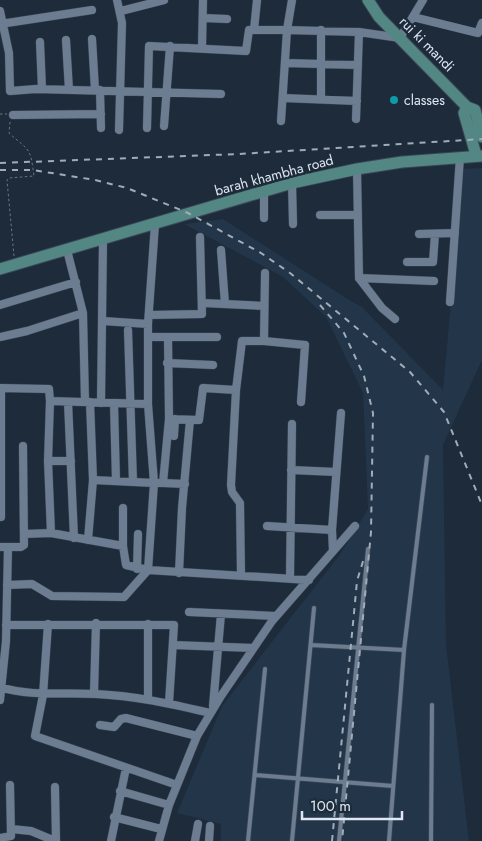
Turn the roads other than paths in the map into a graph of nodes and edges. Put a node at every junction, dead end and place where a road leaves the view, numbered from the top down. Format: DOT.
graph roads {
  1 [pos="117,0"];
  2 [pos="164,0"];
  3 [pos="203,0"];
  4 [pos="257,0"];
  5 [pos="292,0"];
  6 [pos="368,0"];
  7 [pos="423,0"];
  8 [pos="92,10"];
  9 [pos="0,11"];
  10 [pos="120,11"];
  11 [pos="412,17"];
  12 [pos="204,18"];
  13 [pos="227,19"];
  14 [pos="482,23"];
  15 [pos="1,24"];
  16 [pos="254,30"];
  17 [pos="287,30"];
  18 [pos="321,30"];
  19 [pos="359,32"];
  20 [pos="92,38"];
  21 [pos="400,38"];
  22 [pos="66,40"];
  23 [pos="40,42"];
  24 [pos="170,46"];
  25 [pos="202,47"];
  26 [pos="285,63"];
  27 [pos="322,64"];
  28 [pos="358,65"];
  29 [pos="10,68"];
  30 [pos="0,69"];
  31 [pos="42,89"];
  32 [pos="69,90"];
  33 [pos="98,90"];
  34 [pos="121,91"];
  35 [pos="148,92"];
  36 [pos="166,92"];
  37 [pos="221,94"];
  38 [pos="283,98"];
  39 [pos="321,99"];
  40 [pos="356,101"];
  41 [pos="467,107"];
  42 [pos="101,114"];
  43 [pos="13,115"];
  44 [pos="356,119"];
  45 [pos="281,121"];
  46 [pos="164,126"];
  47 [pos="101,128"];
  48 [pos="147,128"];
  49 [pos="119,130"];
  50 [pos="482,137"];
  51 [pos="479,156"];
  52 [pos="460,157"];
  53 [pos="357,169"];
  54 [pos="292,183"];
  55 [pos="264,191"];
  56 [pos="320,215"];
  57 [pos="358,215"];
  58 [pos="264,218"];
  59 [pos="155,224"];
  60 [pos="293,224"];
  61 [pos="419,234"];
  62 [pos="436,234"];
  63 [pos="455,234"];
  64 [pos="200,237"];
  65 [pos="103,240"];
  66 [pos="67,250"];
  67 [pos="221,250"];
  68 [pos="407,262"];
  69 [pos="0,269"];
  70 [pos="265,273"];
  71 [pos="359,278"];
  72 [pos="434,281"];
  73 [pos="76,282"];
  74 [pos="450,302"];
  75 [pos="203,303"];
  76 [pos="224,304"];
  77 [pos="0,305"];
  78 [pos="264,306"];
  79 [pos="83,313"];
  80 [pos="149,315"];
  81 [pos="395,319"];
  82 [pos="103,321"];
  83 [pos="148,324"];
  84 [pos="128,330"];
  85 [pos="0,337"];
  86 [pos="168,337"];
  87 [pos="217,337"];
  88 [pos="148,338"];
  89 [pos="264,342"];
  90 [pos="167,363"];
  91 [pos="213,364"];
  92 [pos="0,388"];
  93 [pos="236,390"];
  94 [pos="50,401"];
  95 [pos="68,402"];
  96 [pos="88,402"];
  97 [pos="301,402"];
  98 [pos="101,403"];
  99 [pos="114,403"];
  100 [pos="129,404"];
  101 [pos="148,404"];
  102 [pos="341,413"];
  103 [pos="172,419"];
  104 [pos="190,420"];
  105 [pos="292,424"];
  106 [pos="174,436"];
  107 [pos="0,446"];
  108 [pos="23,446"];
  109 [pos="427,457"];
  110 [pos="48,460"];
  111 [pos="71,460"];
  112 [pos="291,470"];
  113 [pos="336,472"];
  114 [pos="93,480"];
  115 [pos="116,481"];
  116 [pos="133,482"];
  117 [pos="154,483"];
  118 [pos="163,483"];
  119 [pos="185,484"];
  120 [pos="1,490"];
  121 [pos="123,508"];
  122 [pos="1,517"];
  123 [pos="267,526"];
  124 [pos="355,526"];
  125 [pos="291,528"];
  126 [pos="332,530"];
  127 [pos="50,533"];
  128 [pos="24,534"];
  129 [pos="138,534"];
  130 [pos="74,538"];
  131 [pos="88,540"];
  132 [pos="123,546"];
  133 [pos="4,547"];
  134 [pos="368,549"];
  135 [pos="333,551"];
  136 [pos="137,569"];
  137 [pos="148,570"];
  138 [pos="179,573"];
  139 [pos="241,575"];
  140 [pos="290,578"];
  141 [pos="309,580"];
  142 [pos="7,585"];
  143 [pos="314,608"];
  144 [pos="189,612"];
  145 [pos="221,614"];
  146 [pos="276,616"];
  147 [pos="96,623"];
  148 [pos="48,624"];
  149 [pos="148,624"];
  150 [pos="6,625"];
  151 [pos="174,645"];
  152 [pos="311,645"];
  153 [pos="218,648"];
  154 [pos="253,648"];
  155 [pos="358,648"];
  156 [pos="404,650"];
  157 [pos="265,669"];
  158 [pos="1,688"];
  159 [pos="94,694"];
  160 [pos="43,695"];
  161 [pos="148,698"];
  162 [pos="0,700"];
  163 [pos="169,703"];
  164 [pos="432,705"];
  165 [pos="212,711"];
  166 [pos="100,725"];
  167 [pos="197,736"];
  168 [pos="126,768"];
  169 [pos="255,775"];
  170 [pos="298,778"];
  171 [pos="345,782"];
  172 [pos="177,784"];
  173 [pos="10,785"];
  174 [pos="393,786"];
  175 [pos="55,787"];
  176 [pos="120,791"];
  177 [pos="169,805"];
  178 [pos="114,817"];
  179 [pos="198,824"];
  180 [pos="210,826"];
  181 [pos="11,829"];
  182 [pos="161,829"];
  183 [pos="0,838"];
  184 [pos="56,841"];
  185 [pos="111,841"];
  186 [pos="159,841"];
  187 [pos="195,841"];
  188 [pos="208,841"];
  189 [pos="248,841"];
  190 [pos="292,841"];
  191 [pos="339,841"];
  192 [pos="389,841"];
  193 [pos="431,841"];
  1 -- 10 [label="street"];
  2 -- 10 [label="street"];
  3 -- 12 [label="street"];
  4 -- 16 [label="street"];
  5 -- 17 [label="street"];
  6 -- 21 [label="street, rui ki mandi"];
  7 -- 11 [label="street"];
  8 -- 15 [label="street"];
  9 -- 15 [label="street"];
  10 -- 34 [label="street"];
  11 -- 14 [label="street"];
  11 -- 21 [label="street"];
  12 -- 13 [label="street"];
  12 -- 25 [label="street"];
  15 -- 29 [label="street"];
  16 -- 17 [label="street"];
  16 -- 25 [label="street"];
  17 -- 18 [label="street"];
  17 -- 26 [label="street"];
  18 -- 19 [label="street"];
  18 -- 27 [label="street"];
  19 -- 21 [label="street"];
  19 -- 28 [label="street"];
  20 -- 33 [label="street"];
  21 -- 41 [label="street, rui ki mandi"];
  22 -- 32 [label="street"];
  23 -- 31 [label="street"];
  24 -- 25 [label="street"];
  24 -- 35 [label="street"];
  24 -- 36 [label="street"];
  26 -- 27 [label="street"];
  26 -- 38 [label="street"];
  27 -- 28 [label="street"];
  27 -- 39 [label="street"];
  28 -- 40 [label="street"];
  29 -- 30 [label="street"];
  29 -- 31 [label="street"];
  31 -- 32 [label="street"];
  32 -- 33 [label="street"];
  33 -- 34 [label="street"];
  33 -- 42 [label="street"];
  34 -- 35 [label="street"];
  34 -- 49 [label="street"];
  35 -- 36 [label="street"];
  35 -- 48 [label="street"];
  36 -- 37 [label="street"];
  36 -- 46 [label="street"];
  38 -- 39 [label="street"];
  38 -- 45 [label="street"];
  39 -- 40 [label="street"];
  40 -- 44 [label="street"];
  41 -- 50 [label="street"];
  41 -- 51 [label="street, barah khambha road"];
  42 -- 43 [label="street"];
  42 -- 47 [label="street"];
  51 -- 52 [label="street, barah khambha road"];
  52 -- 53 [label="street, barah khambha road"];
  52 -- 63 [label="street"];
  53 -- 54 [label="street, barah khambha road"];
  53 -- 57 [label="street"];
  54 -- 55 [label="street, barah khambha road"];
  54 -- 60 [label="street"];
  55 -- 58 [label="street"];
  55 -- 59 [label="street, barah khambha road"];
  56 -- 57 [label="street"];
  57 -- 71 [label="street"];
  59 -- 65 [label="street, barah khambha road"];
  59 -- 80 [label="street"];
  61 -- 62 [label="street"];
  62 -- 63 [label="street"];
  62 -- 68 [label="street"];
  63 -- 74 [label="street"];
  64 -- 75 [label="street"];
  65 -- 66 [label="street, barah khambha road"];
  65 -- 82 [label="street"];
  66 -- 69 [label="street, barah khambha road"];
  66 -- 73 [label="street"];
  67 -- 76 [label="street"];
  70 -- 78 [label="street"];
  71 -- 72 [label="street"];
  71 -- 81 [label="street"];
  73 -- 77 [label="street"];
  73 -- 79 [label="street"];
  75 -- 76 [label="street"];
  75 -- 80 [label="street"];
  76 -- 78 [label="street"];
  78 -- 89 [label="street"];
  79 -- 85 [label="street"];
  79 -- 96 [label="street"];
  80 -- 83 [label="street"];
  82 -- 83 [label="street"];
  82 -- 98 [label="street"];
  83 -- 88 [label="street"];
  84 -- 100 [label="street"];
  86 -- 87 [label="street"];
  86 -- 88 [label="street"];
  86 -- 90 [label="street"];
  88 -- 101 [label="street"];
  89 -- 93 [label="street"];
  89 -- 97 [label="street"];
  90 -- 91 [label="street"];
  90 -- 103 [label="street"];
  92 -- 94 [label="street"];
  92 -- 107 [label="street"];
  93 -- 104 [label="street"];
  93 -- 139 [label="street"];
  94 -- 95 [label="street"];
  94 -- 110 [label="street"];
  95 -- 96 [label="street"];
  95 -- 111 [label="street"];
  96 -- 98 [label="street"];
  96 -- 114 [label="street"];
  98 -- 99 [label="street"];
  99 -- 100 [label="street"];
  99 -- 115 [label="street"];
  100 -- 101 [label="street"];
  100 -- 116 [label="street"];
  101 -- 117 [label="street"];
  102 -- 113 [label="street"];
  103 -- 104 [label="street"];
  103 -- 106 [label="street"];
  103 -- 118 [label="street"];
  104 -- 119 [label="street"];
  105 -- 112 [label="street"];
  107 -- 120 [label="street"];
  108 -- 128 [label="street"];
  109 -- 156 [label="lane"];
  110 -- 111 [label="street"];
  110 -- 127 [label="street"];
  111 -- 130 [label="street"];
  112 -- 113 [label="street"];
  112 -- 125 [label="street"];
  113 -- 126 [label="street"];
  114 -- 115 [label="street"];
  114 -- 131 [label="street"];
  115 -- 116 [label="street"];
  116 -- 117 [label="street"];
  117 -- 118 [label="street"];
  117 -- 137 [label="street"];
  118 -- 119 [label="street"];
  119 -- 138 [label="street"];
  120 -- 122 [label="street"];
  121 -- 132 [label="street"];
  123 -- 125 [label="street"];
  124 -- 135 [label="street"];
  125 -- 126 [label="street"];
  125 -- 140 [label="street"];
  126 -- 135 [label="street"];
  127 -- 128 [label="street"];
  127 -- 130 [label="street"];
  128 -- 133 [label="street"];
  129 -- 136 [label="street"];
  130 -- 131 [label="street"];
  131 -- 132 [label="street"];
  132 -- 136 [label="street"];
  133 -- 142 [label="street"];
  134 -- 155 [label="lane"];
  135 -- 141 [label="street"];
  136 -- 137 [label="street"];
  137 -- 138 [label="street"];
  137 -- 142 [label="street"];
  138 -- 139 [label="street"];
  139 -- 140 [label="street"];
  140 -- 141 [label="street"];
  141 -- 146 [label="street"];
  142 -- 150 [label="street"];
  143 -- 152 [label="lane"];
  144 -- 145 [label="street"];
  145 -- 146 [label="street"];
  145 -- 153 [label="street"];
  146 -- 154 [label="street"];
  147 -- 148 [label="street"];
  147 -- 149 [label="street"];
  147 -- 159 [label="street"];
  148 -- 150 [label="street"];
  148 -- 160 [label="street"];
  149 -- 151 [label="street"];
  149 -- 161 [label="street"];
  150 -- 158 [label="street"];
  151 -- 153 [label="street"];
  151 -- 163 [label="street"];
  152 -- 155 [label="lane"];
  152 -- 170 [label="lane"];
  153 -- 154 [label="street"];
  153 -- 165 [label="street"];
  154 -- 165 [label="street"];
  155 -- 156 [label="lane"];
  155 -- 171 [label="lane"];
  156 -- 174 [label="lane"];
  157 -- 169 [label="lane"];
  158 -- 160 [label="street"];
  158 -- 162 [label="street"];
  159 -- 160 [label="street"];
  159 -- 161 [label="street"];
  160 -- 168 [label="street"];
  161 -- 163 [label="street"];
  163 -- 165 [label="street"];
  164 -- 193 [label="lane"];
  165 -- 167 [label="street"];
  166 -- 167 [label="street"];
  167 -- 172 [label="street"];
  168 -- 172 [label="street"];
  168 -- 176 [label="street"];
  169 -- 170 [label="lane"];
  169 -- 189 [label="lane"];
  170 -- 171 [label="lane"];
  170 -- 190 [label="lane"];
  171 -- 174 [label="lane"];
  171 -- 191 [label="lane"];
  172 -- 177 [label="street"];
  173 -- 181 [label="street"];
  174 -- 192 [label="lane"];
  175 -- 184 [label="street"];
  176 -- 177 [label="street"];
  176 -- 178 [label="street"];
  177 -- 182 [label="street"];
  178 -- 182 [label="street"];
  178 -- 185 [label="street"];
  179 -- 187 [label="street"];
  180 -- 188 [label="street"];
  181 -- 183 [label="street"];
  181 -- 184 [label="street"];
  182 -- 186 [label="street"];
}
